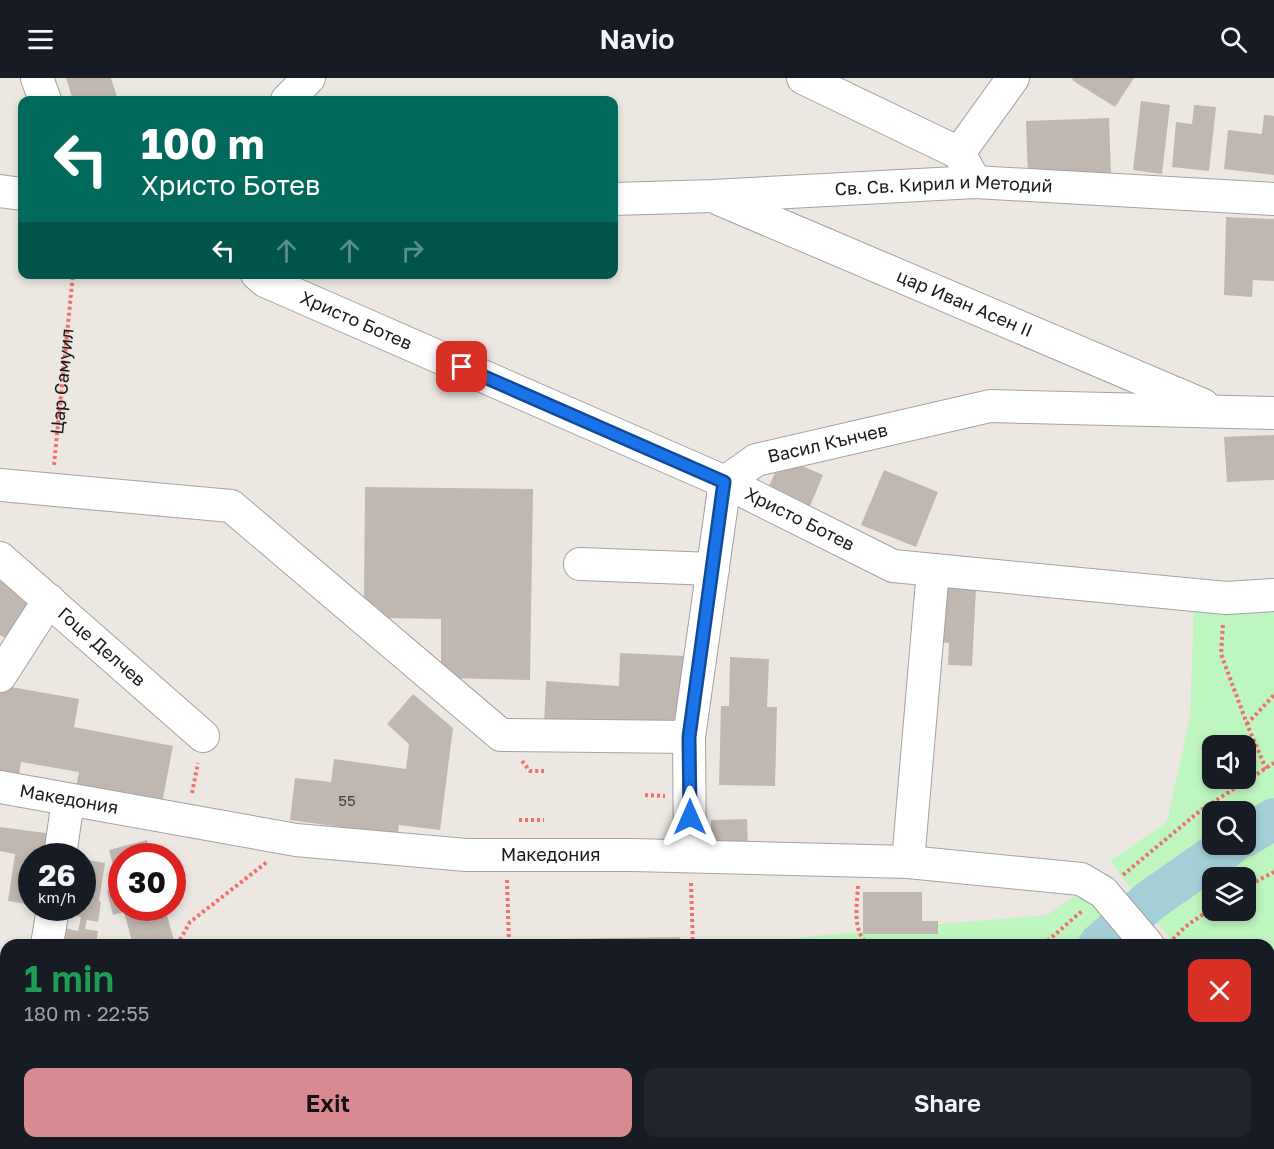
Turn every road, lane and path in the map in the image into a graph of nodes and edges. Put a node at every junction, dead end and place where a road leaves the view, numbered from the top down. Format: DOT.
graph roads {
  1 [pos="37,78"];
  2 [pos="309,78"];
  3 [pos="803,78"];
  4 [pos="1013,78"];
  5 [pos="44,96"];
  6 [pos="291,96"];
  7 [pos="959,153"];
  8 [pos="975,183"];
  9 [pos="0,191"];
  10 [pos="18,193"];
  11 [pos="712,196"];
  12 [pos="618,199"];
  13 [pos="1274,199"];
  14 [pos="72,279"];
  15 [pos="263,279"];
  16 [pos="1217,411"];
  17 [pos="1274,413"];
  18 [pos="724,482"];
  19 [pos="0,485"];
  20 [pos="51,489"];
  21 [pos="0,558"];
  22 [pos="580,564"];
  23 [pos="713,569"];
  24 [pos="933,570"];
  25 [pos="1274,595"];
  26 [pos="49,600"];
  27 [pos="1221,654"];
  28 [pos="0,676"];
  29 [pos="1274,695"];
  30 [pos="1247,724"];
  31 [pos="204,736"];
  32 [pos="689,737"];
  33 [pos="1274,763"];
  34 [pos="1266,769"];
  35 [pos="0,787"];
  36 [pos="68,800"];
  37 [pos="519,820"];
  38 [pos="544,820"];
  39 [pos="187,821"];
  40 [pos="296,840"];
  41 [pos="62,843"];
  42 [pos="507,856"];
  43 [pos="690,856"];
  44 [pos="859,861"];
  45 [pos="908,862"];
  46 [pos="1274,872"];
  47 [pos="1256,881"];
  48 [pos="1103,892"];
  49 [pos="1202,915"];
  50 [pos="50,921"];
  51 [pos="48,939"];
  52 [pos="180,939"];
  53 [pos="509,939"];
  54 [pos="693,939"];
  55 [pos="862,939"];
  56 [pos="1050,939"];
  57 [pos="1143,939"];
  58 [pos="1172,939"];
  1 -- 5 [label="street"];
  2 -- 6 [label="street"];
  3 -- 7 [label="street"];
  4 -- 7 [label="street"];
  7 -- 8 [label="street"];
  8 -- 11 [label="street, Св. Св. Кирил и Методий"];
  8 -- 13 [label="street, Св. Св. Кирил и Методий"];
  9 -- 10 [label="street"];
  11 -- 12 [label="street, Св. Св. Кирил и Методий"];
  11 -- 16 [label="street, цар Иван Асен II"];
  14 -- 20 [label="path, Цар Самуил"];
  15 -- 18 [label="street, Христо Ботев"];
  16 -- 17 [label="street, Васил Кънчев"];
  16 -- 18 [label="street, Васил Кънчев"];
  18 -- 23 [label="street"];
  18 -- 24 [label="street, Христо Ботев"];
  19 -- 20 [label="street"];
  20 -- 32 [label="street"];
  21 -- 26 [label="street, Гоце Делчев"];
  22 -- 23 [label="street"];
  23 -- 32 [label="street"];
  24 -- 25 [label="street, Христо Ботев"];
  24 -- 45 [label="street"];
  26 -- 28 [label="street"];
  26 -- 31 [label="street, Гоце Делчев"];
  27 -- 30 [label="path"];
  29 -- 30 [label="path"];
  30 -- 34 [label="path"];
  31 -- 39 [label="path"];
  32 -- 43 [label="street"];
  33 -- 34 [label="path"];
  34 -- 48 [label="path"];
  35 -- 36 [label="street, Македония"];
  36 -- 39 [label="street, Македония"];
  36 -- 41 [label="street"];
  37 -- 38 [label="path"];
  39 -- 40 [label="street, Македония"];
  40 -- 42 [label="street, Македония"];
  40 -- 52 [label="path"];
  42 -- 43 [label="street, Македония"];
  42 -- 53 [label="path"];
  43 -- 44 [label="street, Македония"];
  43 -- 54 [label="path"];
  44 -- 45 [label="street, Македония"];
  44 -- 55 [label="path"];
  45 -- 48 [label="street, Македония"];
  46 -- 47 [label="path"];
  48 -- 56 [label="path"];
  48 -- 57 [label="street"];
  49 -- 58 [label="path"];
  50 -- 51 [label="street"];
}
